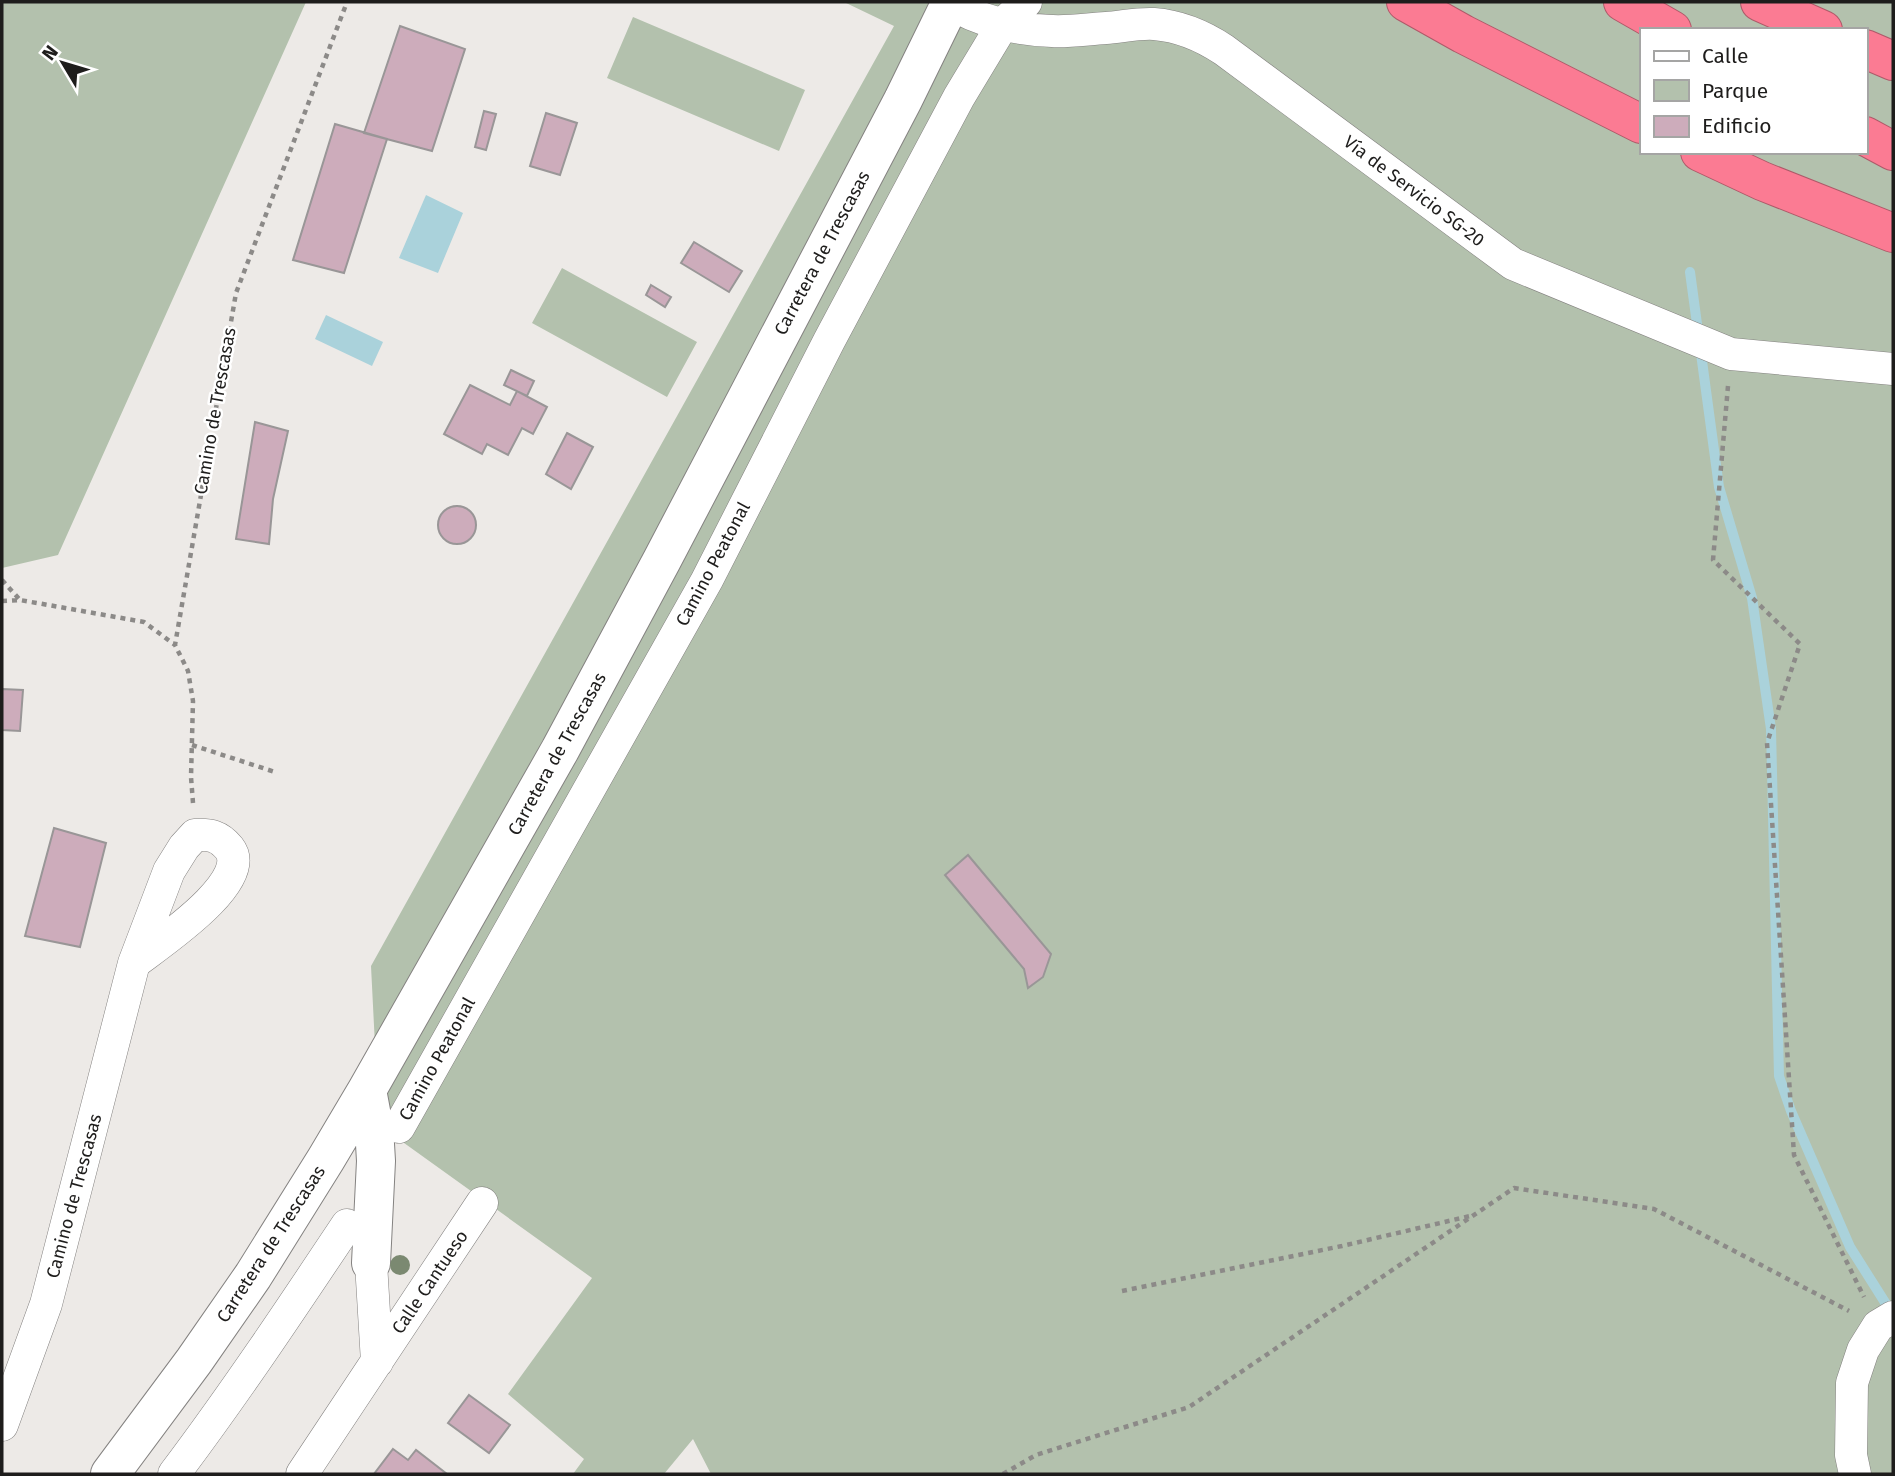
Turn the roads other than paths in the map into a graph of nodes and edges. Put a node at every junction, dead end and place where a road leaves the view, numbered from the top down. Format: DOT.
graph roads {
  1 [pos="951,2"];
  2 [pos="1026,2"];
  3 [pos="1406,2"];
  4 [pos="1622,2"];
  5 [pos="1760,2"];
  6 [pos="1003,24"];
  7 [pos="1668,28"];
  8 [pos="1818,28"];
  9 [pos="1867,50"];
  10 [pos="1893,61"];
  11 [pos="1640,123"];
  12 [pos="1867,137"];
  13 [pos="1893,151"];
  14 [pos="1704,154"];
  15 [pos="1893,233"];
  16 [pos="1893,369"];
  17 [pos="134,963"];
  18 [pos="367,1090"];
  19 [pos="399,1127"];
  20 [pos="326,1160"];
  21 [pos="482,1203"];
  22 [pos="347,1225"];
  23 [pos="371,1263"];
  24 [pos="1886,1321"];
  25 [pos="377,1362"];
  26 [pos="2,1425"];
  27 [pos="110,1474"];
  28 [pos="174,1474"];
  29 [pos="302,1474"];
  30 [pos="1855,1474"];
  1 -- 6 [label="street, Vía de Servicio SG-20"];
  1 -- 18 [label="street, Carretera de Trescasas"];
  2 -- 6 [label="street, Camino Peatonal"];
  3 -- 11 [label="highway"];
  4 -- 7 [label="highway"];
  5 -- 8 [label="highway"];
  6 -- 16 [label="street, Vía de Servicio SG-20"];
  6 -- 19 [label="street, Camino Peatonal"];
  9 -- 10 [label="highway"];
  12 -- 13 [label="highway"];
  14 -- 15 [label="highway"];
  17 -- 17 [label="street, Camino de Trescasas"];
  17 -- 26 [label="street, Camino de Trescasas"];
  18 -- 20 [label="street, Carretera de Trescasas"];
  18 -- 23 [label="street"];
  20 -- 23 [label="street"];
  20 -- 27 [label="street, Carretera de Trescasas"];
  21 -- 25 [label="street, Calle Cantueso"];
  22 -- 28 [label="street"];
  23 -- 25 [label="street, Calle Cantueso"];
  24 -- 30 [label="street"];
  25 -- 29 [label="street, Calle Cantueso"];
}
